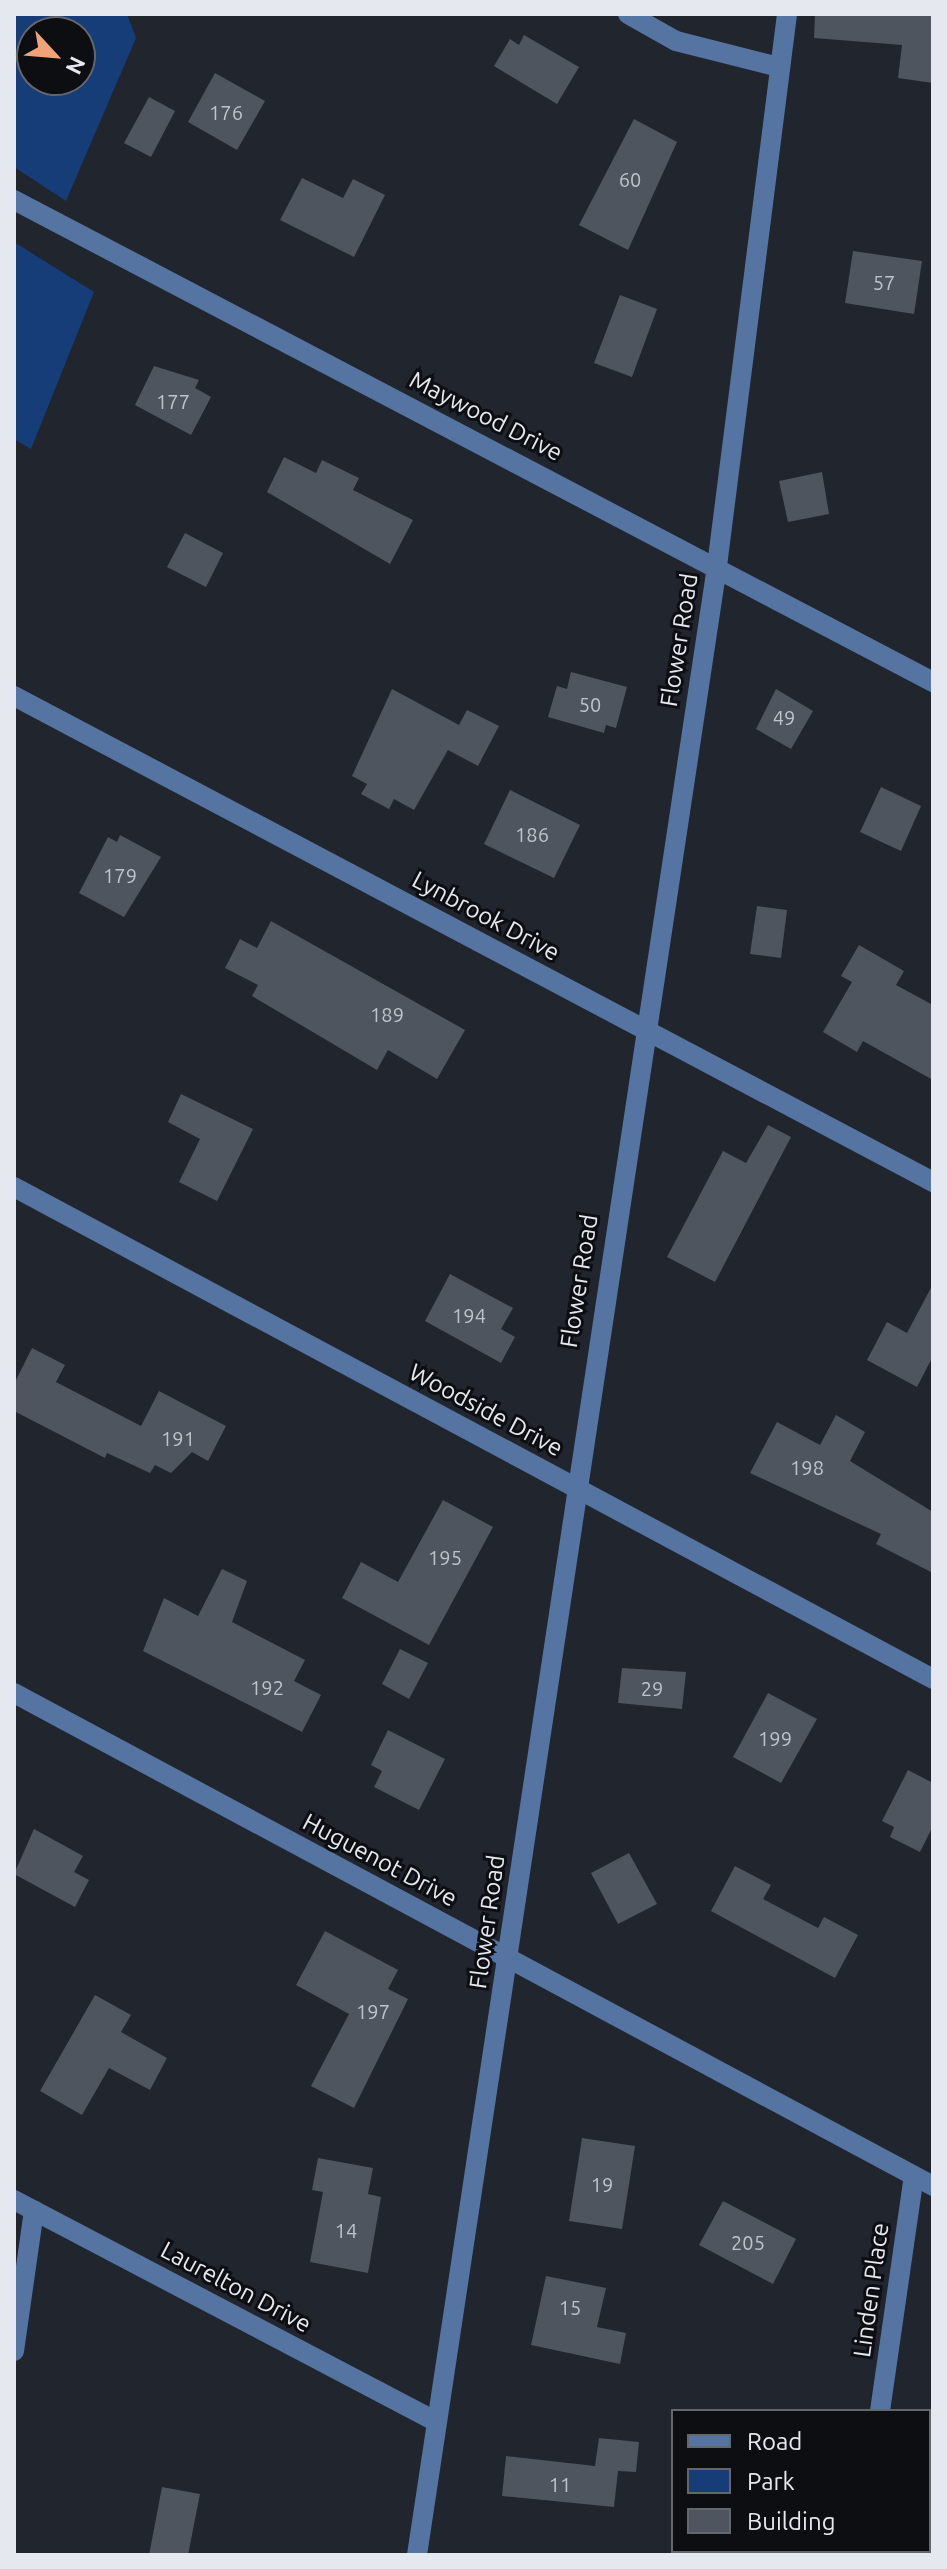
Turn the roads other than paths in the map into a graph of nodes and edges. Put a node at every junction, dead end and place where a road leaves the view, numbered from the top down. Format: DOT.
graph roads {
  1 [pos="628,14"];
  2 [pos="787,14"];
  3 [pos="775,66"];
  4 [pos="14,200"];
  5 [pos="717,566"];
  6 [pos="933,682"];
  7 [pos="14,696"];
  8 [pos="643,1029"];
  9 [pos="933,1182"];
  10 [pos="14,1187"];
  11 [pos="574,1486"];
  12 [pos="933,1679"];
  13 [pos="14,1693"];
  14 [pos="509,1960"];
  15 [pos="914,2176"];
  16 [pos="933,2186"];
  17 [pos="14,2200"];
  18 [pos="34,2210"];
  19 [pos="14,2351"];
  20 [pos="880,2409"];
  21 [pos="433,2420"];
  22 [pos="417,2555"];
  1 -- 3 [label="street"];
  2 -- 3 [label="street, Flower Road"];
  3 -- 5 [label="street, Flower Road"];
  4 -- 5 [label="street, Maywood Drive"];
  5 -- 6 [label="street, Maywood Drive"];
  5 -- 8 [label="street, Flower Road"];
  7 -- 8 [label="street, Lynbrook Drive"];
  8 -- 9 [label="street, Lynbrook Drive"];
  8 -- 11 [label="street, Flower Road"];
  10 -- 11 [label="street, Woodside Drive"];
  11 -- 12 [label="street, Woodside Drive"];
  11 -- 14 [label="street, Flower Road"];
  13 -- 14 [label="street, Huguenot Drive"];
  14 -- 15 [label="street, Huguenot Drive"];
  14 -- 21 [label="street, Flower Road"];
  15 -- 16 [label="street, Huguenot Drive"];
  15 -- 20 [label="street, Linden Place"];
  17 -- 18 [label="street, Laurelton Drive"];
  18 -- 19 [label="street"];
  18 -- 21 [label="street, Laurelton Drive"];
  21 -- 22 [label="street, Flower Road"];
}
